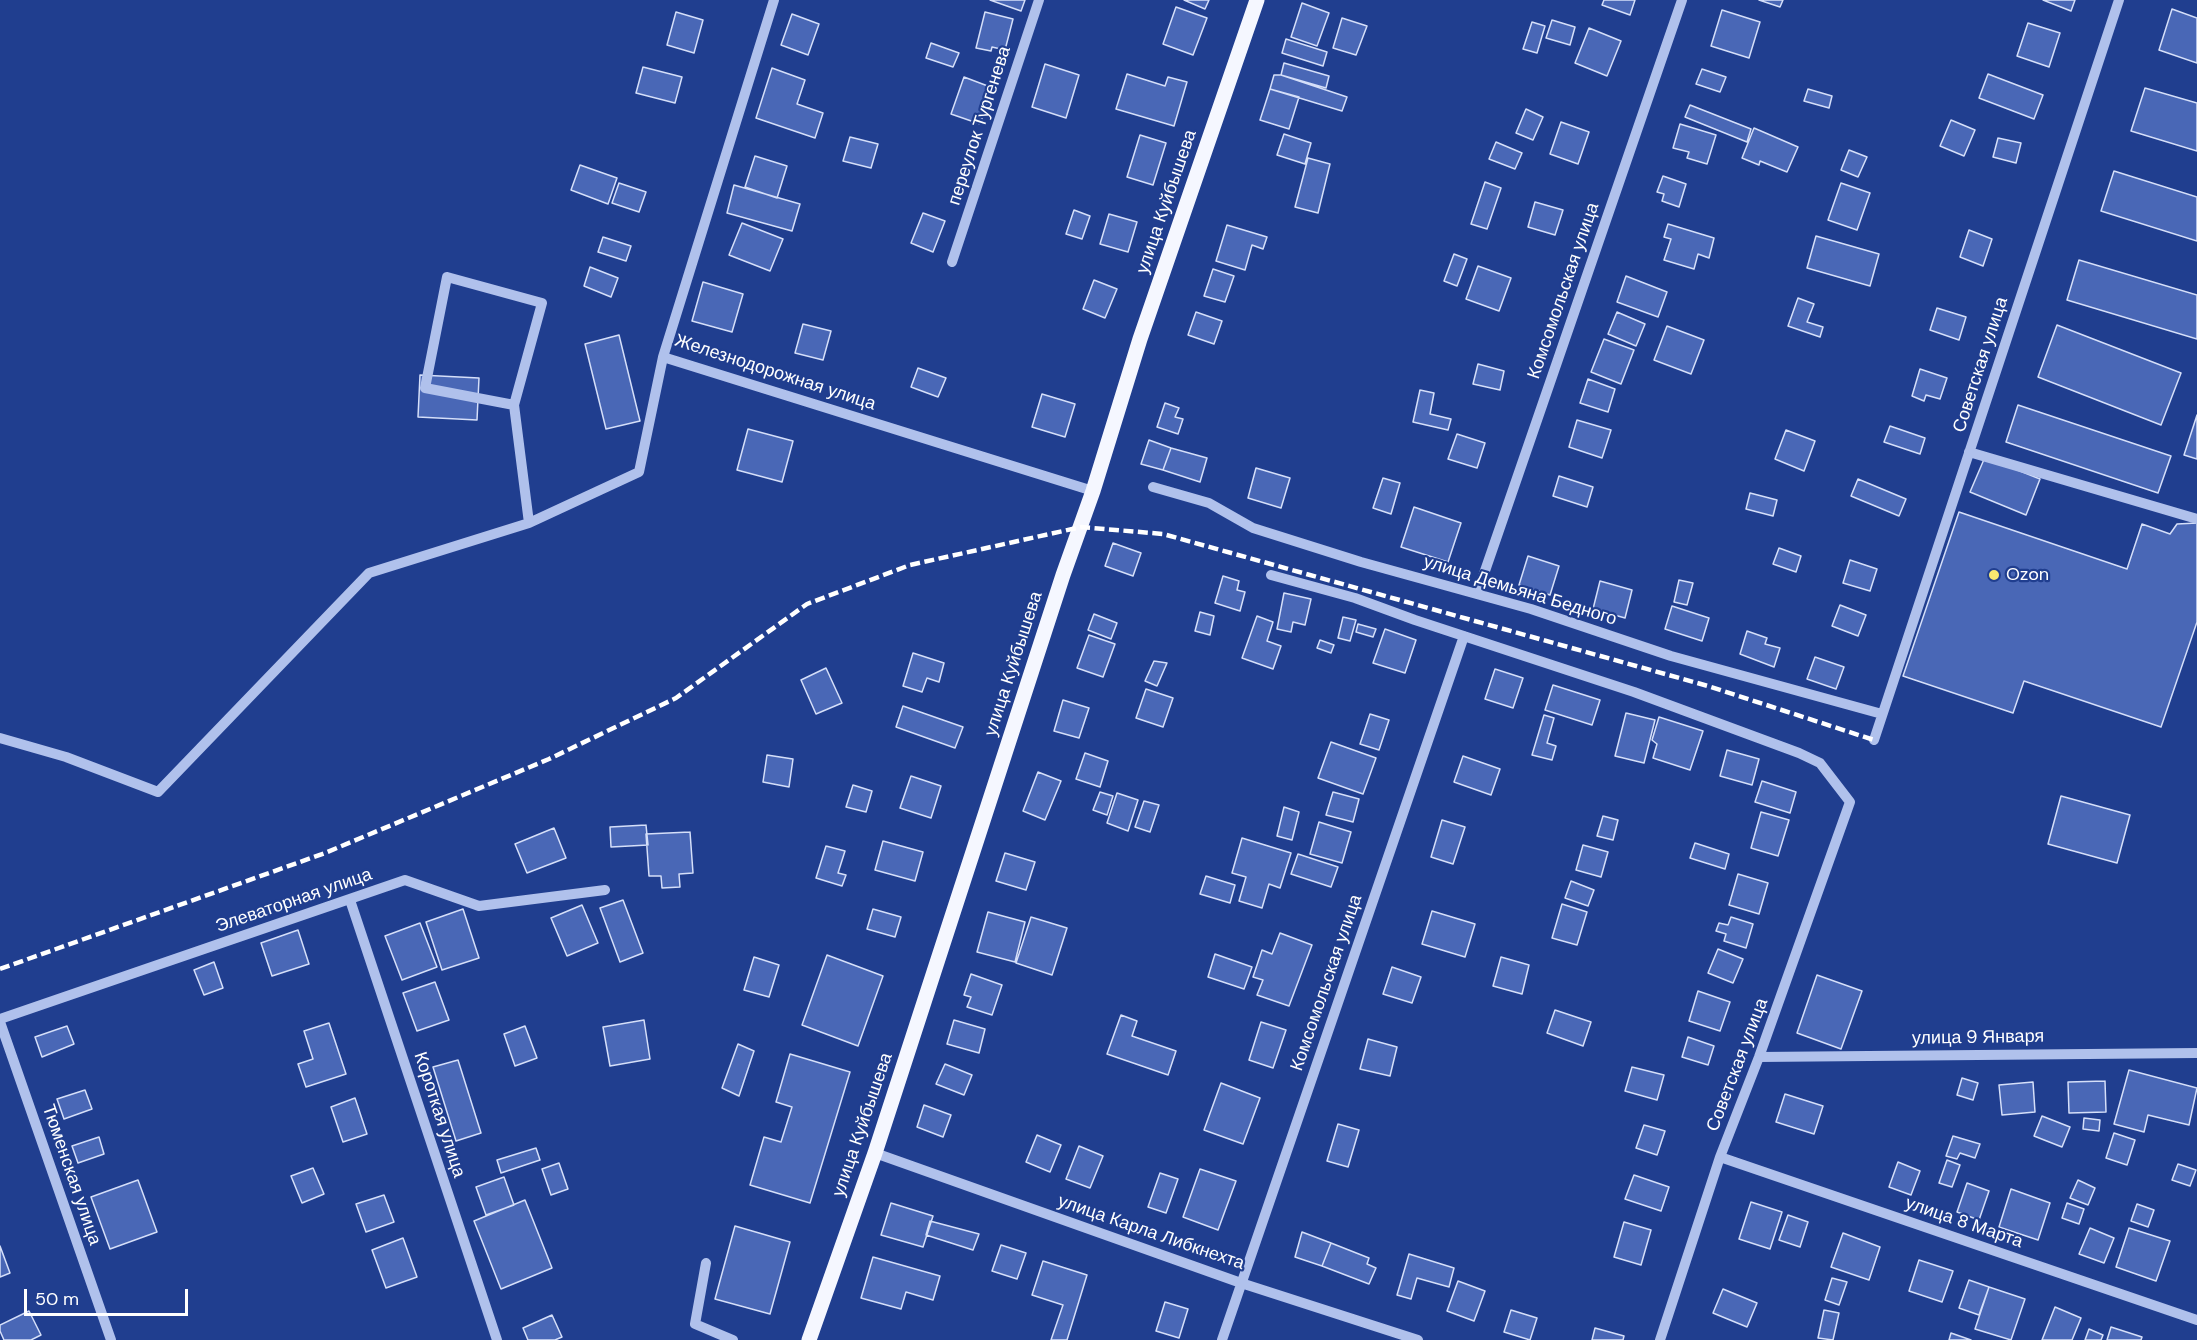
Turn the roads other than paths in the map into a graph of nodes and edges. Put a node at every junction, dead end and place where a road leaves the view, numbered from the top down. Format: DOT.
graph roads {
  1 [pos="774,0"];
  2 [pos="1039,0"];
  3 [pos="1257,0"];
  4 [pos="1682,0"];
  5 [pos="2120,0"];
  6 [pos="952,262"];
  7 [pos="663,357"];
  8 [pos="514,405"];
  9 [pos="1969,452"];
  10 [pos="1154,487"];
  11 [pos="1093,491"];
  12 [pos="2197,519"];
  13 [pos="529,523"];
  14 [pos="1271,575"];
  15 [pos="1476,594"];
  16 [pos="1464,636"];
  17 [pos="1882,714"];
  18 [pos="0,738"];
  19 [pos="1874,740"];
  20 [pos="604,890"];
  21 [pos="350,900"];
  22 [pos="0,1020"];
  23 [pos="2197,1053"];
  24 [pos="1759,1057"];
  25 [pos="875,1153"];
  26 [pos="1720,1157"];
  27 [pos="706,1263"];
  28 [pos="1241,1283"];
  29 [pos="2197,1320"];
  30 [pos="111,1340"];
  31 [pos="497,1340"];
  32 [pos="733,1340"];
  33 [pos="809,1340"];
  34 [pos="1222,1340"];
  35 [pos="1418,1340"];
  36 [pos="1660,1340"];
  1 -- 7 [label="street, Железнодорожная улица"];
  2 -- 6 [label="street, переулок Тургенева"];
  3 -- 11 [label="main road, улица Куйбышева"];
  4 -- 15 [label="street, Комсомольская улица"];
  5 -- 9 [label="street, Советская улица"];
  7 -- 11 [label="street, Железнодорожная улица"];
  7 -- 13 [label="street"];
  8 -- 8 [label="street"];
  8 -- 13 [label="street"];
  9 -- 12 [label="street"];
  9 -- 17 [label="street, Советская улица"];
  10 -- 15 [label="street, улица Демьяна Бедного"];
  11 -- 25 [label="main road, улица Куйбышева"];
  13 -- 18 [label="street"];
  14 -- 16 [label="street"];
  15 -- 17 [label="street, улица Демьяна Бедного"];
  16 -- 24 [label="street, Советская улица"];
  16 -- 28 [label="street, Комсомольская улица"];
  17 -- 19 [label="street, Советская улица"];
  20 -- 21 [label="street, Элеваторная улица"];
  21 -- 22 [label="street, Элеваторная улица"];
  21 -- 31 [label="street, Короткая улица"];
  22 -- 30 [label="street, Тюменская улица"];
  23 -- 24 [label="street, улица 9 Января"];
  24 -- 26 [label="street, Советская улица"];
  25 -- 28 [label="street, улица Карла Либкнехта"];
  25 -- 33 [label="main road, улица Куйбышева"];
  26 -- 29 [label="street, улица 8 Марта"];
  26 -- 36 [label="street, Советская улица"];
  27 -- 32 [label="street"];
  28 -- 34 [label="street, Комсомольская улица"];
  28 -- 35 [label="street, улица Карла Либкнехта"];
}
